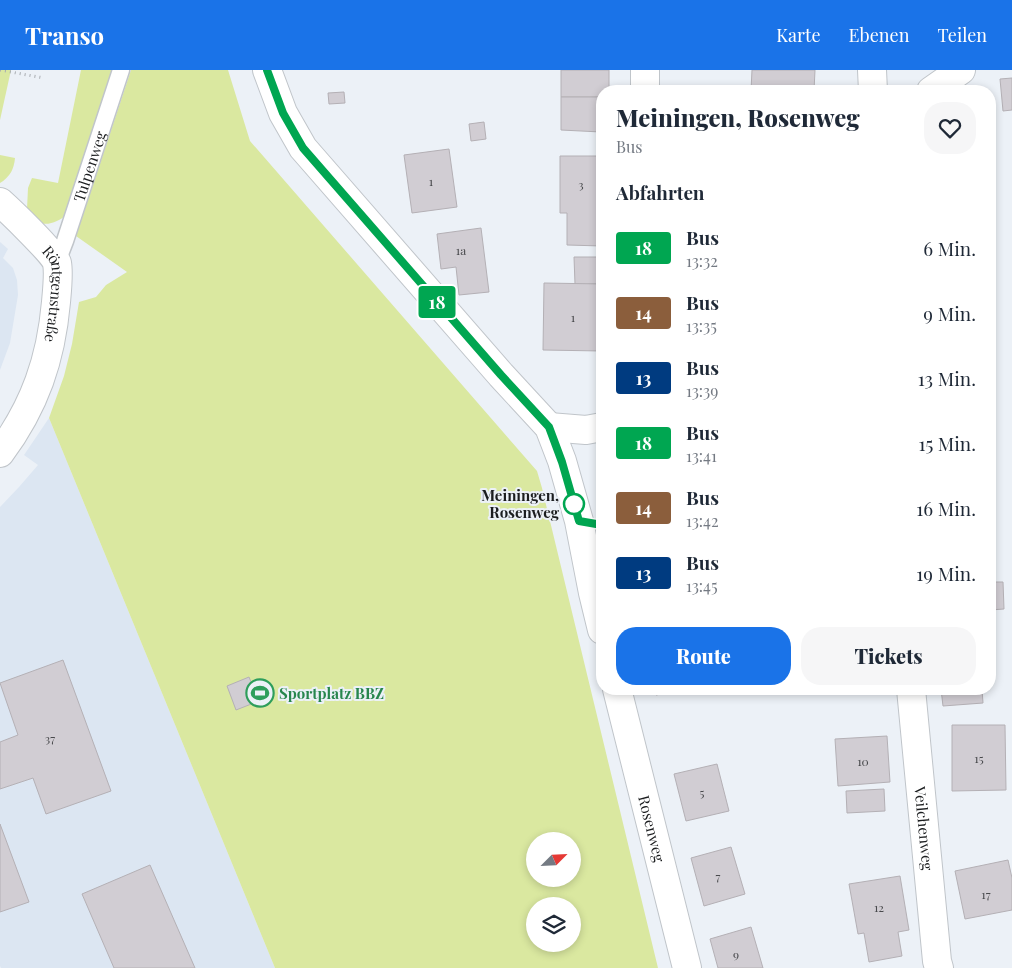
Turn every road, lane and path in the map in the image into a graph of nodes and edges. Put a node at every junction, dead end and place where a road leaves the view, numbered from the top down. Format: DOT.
graph roads {
  1 [pos="0,70"];
  2 [pos="121,70"];
  3 [pos="267,70"];
  4 [pos="644,70"];
  5 [pos="872,70"];
  6 [pos="961,70"];
  7 [pos="44,78"];
  8 [pos="645,85"];
  9 [pos="873,85"];
  10 [pos="940,85"];
  11 [pos="0,202"];
  12 [pos="56,262"];
  13 [pos="549,427"];
  14 [pos="596,428"];
  15 [pos="0,452"];
  16 [pos="591,523"];
  17 [pos="596,605"];
  18 [pos="619,695"];
  19 [pos="912,695"];
  20 [pos="687,968"];
  21 [pos="939,968"];
  1 -- 7 [label="path"];
  2 -- 12 [label="lane, Tulpenweg"];
  3 -- 13 [label="street"];
  4 -- 8 [label="street"];
  5 -- 9 [label="street"];
  6 -- 10 [label="street"];
  11 -- 12 [label="street, Röntgenstraße"];
  12 -- 15 [label="street, Röntgenstraße"];
  13 -- 14 [label="street"];
  13 -- 16 [label="street"];
  16 -- 17 [label="street"];
  18 -- 20 [label="street, Rosenweg"];
  19 -- 21 [label="street, Veilchenweg"];
}
